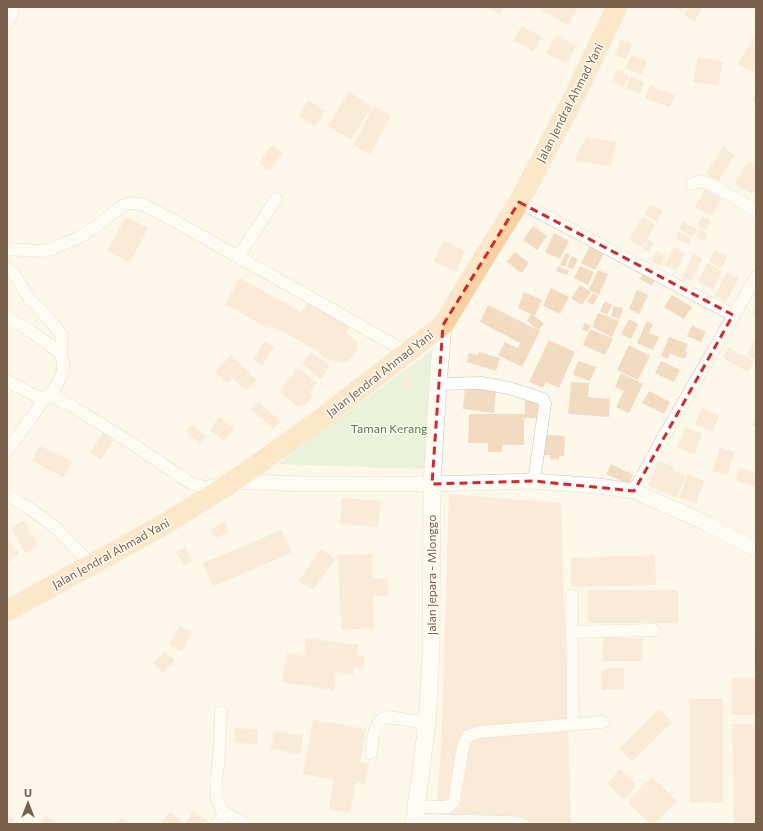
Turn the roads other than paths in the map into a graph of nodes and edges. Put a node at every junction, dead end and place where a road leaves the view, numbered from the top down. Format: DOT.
graph roads {
  1 [pos="14,7"];
  2 [pos="617,7"];
  3 [pos="7,24"];
  4 [pos="692,184"];
  5 [pos="276,199"];
  6 [pos="519,202"];
  7 [pos="756,212"];
  8 [pos="7,249"];
  9 [pos="238,257"];
  10 [pos="7,269"];
  11 [pos="756,277"];
  12 [pos="733,315"];
  13 [pos="7,317"];
  14 [pos="443,325"];
  15 [pos="407,352"];
  16 [pos="61,354"];
  17 [pos="7,381"];
  18 [pos="438,384"];
  19 [pos="47,397"];
  20 [pos="7,451"];
  21 [pos="234,481"];
  22 [pos="534,481"];
  23 [pos="432,484"];
  24 [pos="634,491"];
  25 [pos="7,495"];
  26 [pos="756,548"];
  27 [pos="92,564"];
  28 [pos="572,595"];
  29 [pos="7,611"];
  30 [pos="654,630"];
  31 [pos="572,632"];
  32 [pos="221,712"];
  33 [pos="602,722"];
  34 [pos="427,723"];
  35 [pos="573,724"];
  36 [pos="371,753"];
  37 [pos="226,813"];
  38 [pos="415,817"];
  39 [pos="216,824"];
  40 [pos="244,824"];
  41 [pos="523,824"];
  1 -- 3 [label="street"];
  2 -- 6 [label="highway, Jalan Jendral Ahmad Yani"];
  4 -- 7 [label="street"];
  5 -- 9 [label="street"];
  6 -- 12 [label="street"];
  6 -- 14 [label="highway, Jalan Jendral Ahmad Yani"];
  8 -- 9 [label="street"];
  9 -- 15 [label="street"];
  10 -- 16 [label="street"];
  11 -- 12 [label="street"];
  12 -- 24 [label="street"];
  13 -- 16 [label="street"];
  14 -- 15 [label="highway, Jalan Jendral Ahmad Yani"];
  14 -- 18 [label="main road, Jalan Jepara - Mlonggo"];
  15 -- 21 [label="highway, Jalan Jendral Ahmad Yani"];
  16 -- 19 [label="street"];
  17 -- 19 [label="street"];
  18 -- 22 [label="street"];
  18 -- 23 [label="main road, Jalan Jepara - Mlonggo"];
  19 -- 20 [label="street"];
  19 -- 21 [label="street"];
  21 -- 23 [label="street"];
  21 -- 27 [label="highway, Jalan Jendral Ahmad Yani"];
  22 -- 23 [label="street"];
  22 -- 24 [label="street"];
  23 -- 34 [label="main road, Jalan Jepara - Mlonggo"];
  24 -- 26 [label="street"];
  25 -- 27 [label="street"];
  27 -- 29 [label="highway, Jalan Jendral Ahmad Yani"];
  28 -- 31 [label="street"];
  30 -- 31 [label="street"];
  31 -- 35 [label="street"];
  32 -- 37 [label="street"];
  33 -- 35 [label="street"];
  34 -- 36 [label="street"];
  34 -- 38 [label="main road, Jalan Jepara - Mlonggo"];
  35 -- 38 [label="street"];
  37 -- 39 [label="street"];
  37 -- 40 [label="street"];
  38 -- 41 [label="street"];
}
